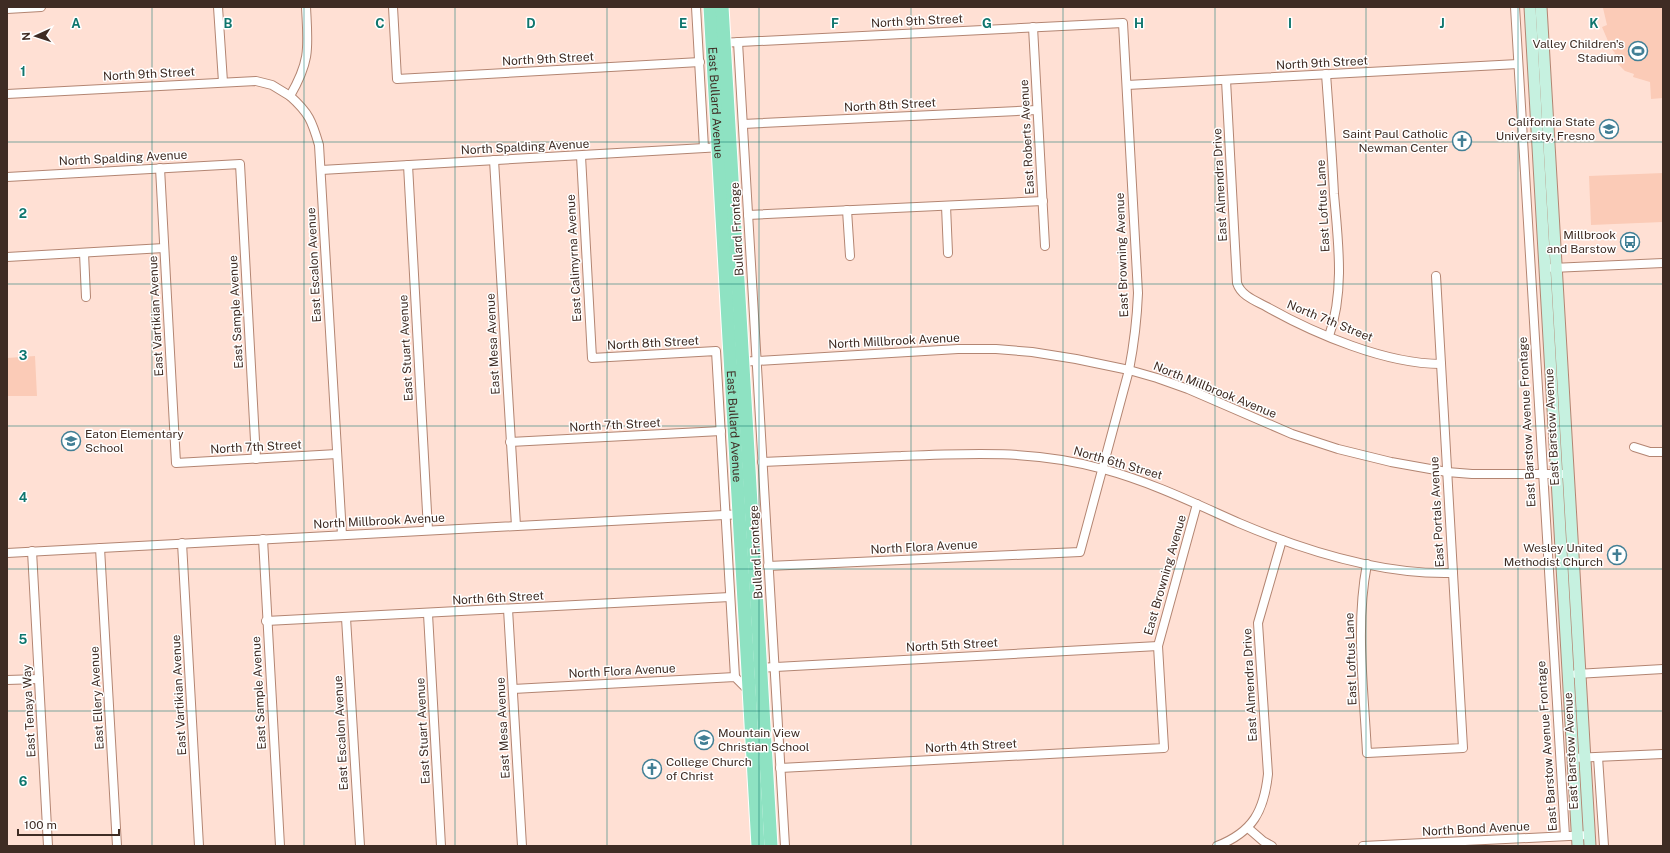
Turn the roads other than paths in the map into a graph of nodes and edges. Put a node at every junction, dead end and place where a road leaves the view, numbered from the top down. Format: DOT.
graph roads {
  1 [pos="41,7"];
  2 [pos="218,7"];
  3 [pos="306,7"];
  4 [pos="393,7"];
  5 [pos="696,7"];
  6 [pos="710,7"];
  7 [pos="722,7"];
  8 [pos="1515,7"];
  9 [pos="1530,7"];
  10 [pos="1541,7"];
  11 [pos="7,9"];
  12 [pos="1123,23"];
  13 [pos="1033,27"];
  14 [pos="738,42"];
  15 [pos="718,43"];
  16 [pos="700,62"];
  17 [pos="1518,64"];
  18 [pos="1326,74"];
  19 [pos="1226,80"];
  20 [pos="223,82"];
  21 [pos="1127,85"];
  22 [pos="7,94"];
  23 [pos="290,96"];
  24 [pos="1038,110"];
  25 [pos="743,124"];
  26 [pos="724,147"];
  27 [pos="704,148"];
  28 [pos="581,156"];
  29 [pos="494,160"];
  30 [pos="240,164"];
  31 [pos="408,165"];
  32 [pos="160,168"];
  33 [pos="321,170"];
  34 [pos="7,177"];
  35 [pos="1043,201"];
  36 [pos="946,206"];
  37 [pos="847,210"];
  38 [pos="748,215"];
  39 [pos="1045,246"];
  40 [pos="164,248"];
  41 [pos="948,252"];
  42 [pos="84,253"];
  43 [pos="850,256"];
  44 [pos="7,257"];
  45 [pos="1663,263"];
  46 [pos="1551,268"];
  47 [pos="1436,276"];
  48 [pos="1239,289"];
  49 [pos="86,297"];
  50 [pos="1329,336"];
  51 [pos="592,358"];
  52 [pos="756,361"];
  53 [pos="737,362"];
  54 [pos="1441,364"];
  55 [pos="1129,370"];
  56 [pos="721,431"];
  57 [pos="510,442"];
  58 [pos="1634,447"];
  59 [pos="1663,452"];
  60 [pos="337,454"];
  61 [pos="256,459"];
  62 [pos="762,462"];
  63 [pos="176,463"];
  64 [pos="1103,469"];
  65 [pos="1447,472"];
  66 [pos="1542,474"];
  67 [pos="1563,474"];
  68 [pos="1197,504"];
  69 [pos="745,514"];
  70 [pos="726,515"];
  71 [pos="516,526"];
  72 [pos="428,530"];
  73 [pos="342,535"];
  74 [pos="263,539"];
  75 [pos="1282,540"];
  76 [pos="182,543"];
  77 [pos="100,548"];
  78 [pos="32,551"];
  79 [pos="7,552"];
  80 [pos="1080,552"];
  81 [pos="1367,564"];
  82 [pos="768,566"];
  83 [pos="1453,573"];
  84 [pos="730,597"];
  85 [pos="508,609"];
  86 [pos="428,614"];
  87 [pos="346,618"];
  88 [pos="266,621"];
  89 [pos="1158,646"];
  90 [pos="774,667"];
  91 [pos="755,668"];
  92 [pos="1663,669"];
  93 [pos="1580,673"];
  94 [pos="1568,674"];
  95 [pos="735,677"];
  96 [pos="39,679"];
  97 [pos="7,680"];
  98 [pos="513,689"];
  99 [pos="750,692"];
  100 [pos="1164,748"];
  101 [pos="1462,748"];
  102 [pos="1663,754"];
  103 [pos="1598,757"];
  104 [pos="1573,758"];
  105 [pos="1585,758"];
  106 [pos="780,768"];
  107 [pos="1248,828"];
  108 [pos="757,830"];
  109 [pos="1565,836"];
  110 [pos="1589,840"];
  111 [pos="1578,841"];
  112 [pos="48,846"];
  113 [pos="117,846"];
  114 [pos="199,846"];
  115 [pos="280,846"];
  116 [pos="360,846"];
  117 [pos="441,846"];
  118 [pos="522,846"];
  119 [pos="758,846"];
  120 [pos="765,846"];
  121 [pos="771,846"];
  122 [pos="784,846"];
  123 [pos="1217,846"];
  124 [pos="1272,846"];
  125 [pos="1363,846"];
  126 [pos="1604,846"];
  1 -- 11 [label="street"];
  2 -- 20 [label="street"];
  3 -- 23 [label="street"];
  4 -- 16 [label="street, North 9th Street"];
  5 -- 16 [label="street"];
  6 -- 15 [label="main road, East Bullard Avenue"];
  7 -- 15 [label="main road, East Bullard Avenue"];
  8 -- 17 [label="street, East Barstow Avenue Frontage"];
  9 -- 46 [label="main road, East Barstow Avenue"];
  10 -- 46 [label="main road, East Barstow Avenue"];
  12 -- 13 [label="street, North 9th Street"];
  12 -- 21 [label="street, East Browning Avenue"];
  13 -- 14 [label="street, North 9th Street"];
  13 -- 24 [label="street, East Roberts Avenue"];
  14 -- 15 [label="street, North 9th Street"];
  14 -- 25 [label="street, Bullard Frontage"];
  15 -- 26 [label="main road, East Bullard Avenue"];
  16 -- 27 [label="street"];
  17 -- 18 [label="street, North 9th Street"];
  17 -- 66 [label="street, East Barstow Avenue Frontage"];
  18 -- 19 [label="street, North 9th Street"];
  18 -- 50 [label="street, East Loftus Lane"];
  19 -- 21 [label="street, North 9th Street"];
  19 -- 48 [label="street, East Almendra Drive"];
  20 -- 22 [label="street, North 9th Street"];
  20 -- 23 [label="street, North 9th Street"];
  21 -- 55 [label="street, East Browning Avenue"];
  23 -- 33 [label="street, East Escalon Avenue"];
  24 -- 25 [label="street, North 8th Street"];
  24 -- 35 [label="street, East Roberts Avenue"];
  25 -- 38 [label="street, Bullard Frontage"];
  26 -- 27 [label="street, North Spalding Avenue"];
  26 -- 53 [label="main road, East Bullard Avenue"];
  27 -- 28 [label="street, North Spalding Avenue"];
  28 -- 29 [label="street, North Spalding Avenue"];
  28 -- 51 [label="street, East Calimyrna Avenue"];
  29 -- 31 [label="street, North Spalding Avenue"];
  29 -- 57 [label="street, East Mesa Avenue"];
  30 -- 32 [label="street, North Spalding Avenue"];
  30 -- 61 [label="street, East Sample Avenue"];
  31 -- 33 [label="street, North Spalding Avenue"];
  31 -- 72 [label="street, East Stuart Avenue"];
  32 -- 34 [label="street, North Spalding Avenue"];
  32 -- 40 [label="street, East Vartikian Avenue"];
  33 -- 60 [label="street, East Escalon Avenue"];
  35 -- 36 [label="street"];
  35 -- 39 [label="street, East Roberts Avenue"];
  36 -- 37 [label="street"];
  36 -- 41 [label="street"];
  37 -- 38 [label="street"];
  37 -- 43 [label="street"];
  38 -- 52 [label="street, Bullard Frontage"];
  40 -- 42 [label="street"];
  40 -- 63 [label="street, East Vartikian Avenue"];
  42 -- 44 [label="street"];
  42 -- 49 [label="street"];
  45 -- 46 [label="street"];
  46 -- 67 [label="main road, East Barstow Avenue"];
  47 -- 54 [label="street, East Portals Avenue"];
  48 -- 50 [label="street, North 7th Street"];
  50 -- 54 [label="street, North 7th Street"];
  51 -- 56 [label="street, North 8th Street"];
  52 -- 53 [label="street, North Millbrook Avenue"];
  52 -- 55 [label="street, North Millbrook Avenue"];
  52 -- 62 [label="street, Bullard Frontage"];
  53 -- 69 [label="main road, East Bullard Avenue"];
  54 -- 65 [label="street, East Portals Avenue"];
  55 -- 64 [label="street, East Browning Avenue"];
  55 -- 65 [label="street, North Millbrook Avenue"];
  56 -- 57 [label="street, North 7th Street"];
  56 -- 70 [label="street"];
  57 -- 71 [label="street, East Mesa Avenue"];
  58 -- 59 [label="street"];
  60 -- 61 [label="street, North 7th Street"];
  60 -- 73 [label="street, East Escalon Avenue"];
  61 -- 63 [label="street, North 7th Street"];
  62 -- 64 [label="street, North 6th Street"];
  62 -- 82 [label="street, Bullard Frontage"];
  64 -- 68 [label="street, North 6th Street"];
  64 -- 80 [label="street, East Browning Avenue"];
  65 -- 66 [label="street, North Millbrook Avenue"];
  65 -- 83 [label="street, East Portals Avenue"];
  66 -- 67 [label="street, North Millbrook Avenue"];
  66 -- 109 [label="street, East Barstow Avenue Frontage"];
  67 -- 93 [label="main road, East Barstow Avenue"];
  67 -- 94 [label="main road, East Barstow Avenue"];
  68 -- 75 [label="street, North 6th Street"];
  68 -- 89 [label="street, East Browning Avenue"];
  69 -- 70 [label="street, North Millbrook Avenue"];
  69 -- 91 [label="main road, East Bullard Avenue"];
  70 -- 71 [label="street, North Millbrook Avenue"];
  70 -- 84 [label="street"];
  71 -- 72 [label="street, North Millbrook Avenue"];
  72 -- 73 [label="street, North Millbrook Avenue"];
  73 -- 74 [label="street, North Millbrook Avenue"];
  74 -- 76 [label="street, North Millbrook Avenue"];
  74 -- 88 [label="street, East Sample Avenue"];
  75 -- 81 [label="street, North 6th Street"];
  75 -- 107 [label="street, East Almendra Drive"];
  76 -- 77 [label="street, North Millbrook Avenue"];
  76 -- 114 [label="street, East Vartikian Avenue"];
  77 -- 78 [label="street, North Millbrook Avenue"];
  77 -- 113 [label="street, East Ellery Avenue"];
  78 -- 79 [label="street, North Millbrook Avenue"];
  78 -- 96 [label="street, East Tenaya Way"];
  80 -- 82 [label="street, North Flora Avenue"];
  81 -- 83 [label="street, North 6th Street"];
  81 -- 101 [label="street, East Loftus Lane"];
  82 -- 90 [label="street, Bullard Frontage"];
  83 -- 101 [label="street, East Portals Avenue"];
  84 -- 85 [label="street, North 6th Street"];
  84 -- 95 [label="street"];
  85 -- 86 [label="street, North 6th Street"];
  85 -- 98 [label="street, East Mesa Avenue"];
  86 -- 87 [label="street, North 6th Street"];
  86 -- 117 [label="street, East Stuart Avenue"];
  87 -- 88 [label="street, North 6th Street"];
  87 -- 116 [label="street, East Escalon Avenue"];
  88 -- 115 [label="street, East Sample Avenue"];
  89 -- 90 [label="street, North 5th Street"];
  89 -- 100 [label="street, East Browning Avenue"];
  90 -- 91 [label="street, North 5th Street"];
  90 -- 106 [label="street, Bullard Frontage"];
  91 -- 99 [label="main road, East Bullard Avenue"];
  91 -- 121 [label="main road, East Bullard Avenue"];
  92 -- 93 [label="street"];
  93 -- 94 [label="street"];
  93 -- 105 [label="main road, East Barstow Avenue"];
  94 -- 104 [label="main road, East Barstow Avenue"];
  95 -- 98 [label="street, North Flora Avenue"];
  95 -- 99 [label="street"];
  96 -- 97 [label="street"];
  96 -- 112 [label="street, East Tenaya Way"];
  98 -- 118 [label="street, East Mesa Avenue"];
  99 -- 108 [label="main road, East Bullard Avenue"];
  100 -- 106 [label="street, North 4th Street"];
  102 -- 103 [label="street"];
  103 -- 105 [label="street"];
  103 -- 126 [label="street"];
  104 -- 105 [label="street"];
  104 -- 111 [label="main road, East Barstow Avenue"];
  105 -- 110 [label="main road, East Barstow Avenue"];
  106 -- 122 [label="street, Bullard Frontage"];
  107 -- 123 [label="street"];
  107 -- 124 [label="street"];
  108 -- 119 [label="main road, East Bullard Avenue"];
  108 -- 120 [label="main road"];
  109 -- 111 [label="street, North Bond Avenue"];
  109 -- 125 [label="street, North Bond Avenue"];
  110 -- 111 [label="street, North Bond Avenue"];
}
